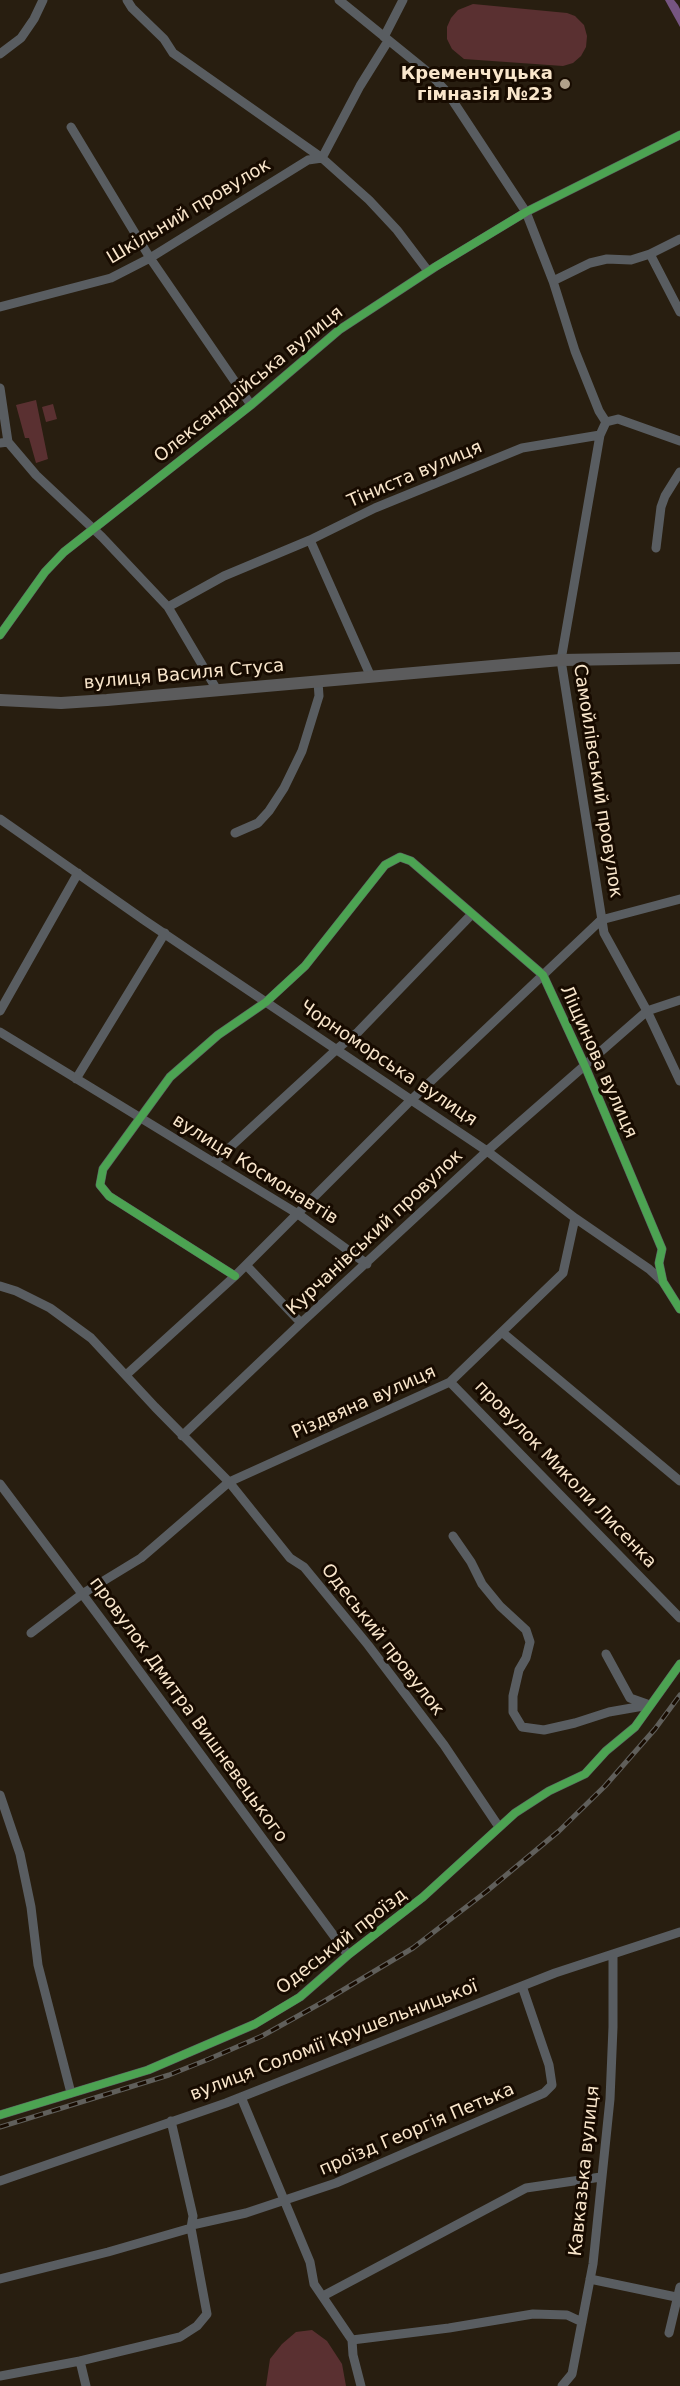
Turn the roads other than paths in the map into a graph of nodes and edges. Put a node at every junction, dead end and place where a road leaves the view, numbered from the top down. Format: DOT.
graph roads {
  1 [pos="43,0"];
  2 [pos="128,0"];
  3 [pos="339,0"];
  4 [pos="403,0"];
  5 [pos="386,39"];
  6 [pos="0,54"];
  7 [pos="71,127"];
  8 [pos="680,135"];
  9 [pos="322,158"];
  10 [pos="526,212"];
  11 [pos="680,239"];
  12 [pos="650,255"];
  13 [pos="150,258"];
  14 [pos="428,271"];
  15 [pos="553,282"];
  16 [pos="0,307"];
  17 [pos="680,312"];
  18 [pos="0,388"];
  19 [pos="251,405"];
  20 [pos="606,422"];
  21 [pos="600,435"];
  22 [pos="680,441"];
  23 [pos="4,443"];
  24 [pos="680,472"];
  25 [pos="93,528"];
  26 [pos="310,540"];
  27 [pos="656,548"];
  28 [pos="168,607"];
  29 [pos="0,635"];
  30 [pos="680,658"];
  31 [pos="561,660"];
  32 [pos="371,677"];
  33 [pos="318,682"];
  34 [pos="217,690"];
  35 [pos="0,700"];
  36 [pos="0,819"];
  37 [pos="235,833"];
  38 [pos="78,873"];
  39 [pos="680,899"];
  40 [pos="472,914"];
  41 [pos="601,920"];
  42 [pos="165,933"];
  43 [pos="543,975"];
  44 [pos="680,1000"];
  45 [pos="266,1002"];
  46 [pos="0,1011"];
  47 [pos="647,1011"];
  48 [pos="0,1032"];
  49 [pos="337,1049"];
  50 [pos="585,1066"];
  51 [pos="76,1078"];
  52 [pos="680,1081"];
  53 [pos="410,1101"];
  54 [pos="139,1117"];
  55 [pos="487,1151"];
  56 [pos="214,1162"];
  57 [pos="298,1214"];
  58 [pos="575,1218"];
  59 [pos="367,1264"];
  60 [pos="246,1265"];
  61 [pos="235,1276"];
  62 [pos="663,1282"];
  63 [pos="0,1286"];
  64 [pos="680,1309"];
  65 [pos="301,1323"];
  66 [pos="503,1333"];
  67 [pos="126,1376"];
  68 [pos="450,1382"];
  69 [pos="182,1436"];
  70 [pos="680,1481"];
  71 [pos="229,1482"];
  72 [pos="0,1484"];
  73 [pos="453,1536"];
  74 [pos="82,1594"];
  75 [pos="680,1618"];
  76 [pos="31,1633"];
  77 [pos="606,1654"];
  78 [pos="680,1664"];
  79 [pos="649,1705"];
  80 [pos="0,1796"];
  81 [pos="499,1827"];
  82 [pos="680,1932"];
  83 [pos="613,1954"];
  84 [pos="348,1955"];
  85 [pos="522,1986"];
  86 [pos="72,2093"];
  87 [pos="241,2097"];
  88 [pos="0,2115"];
  89 [pos="171,2121"];
  90 [pos="601,2177"];
  91 [pos="0,2181"];
  92 [pos="284,2202"];
  93 [pos="191,2227"];
  94 [pos="0,2279"];
  95 [pos="590,2279"];
  96 [pos="680,2287"];
  97 [pos="323,2296"];
  98 [pos="676,2297"];
  99 [pos="582,2322"];
  100 [pos="669,2333"];
  101 [pos="352,2340"];
  102 [pos="80,2361"];
  103 [pos="0,2376"];
  104 [pos="86,2386"];
  105 [pos="361,2386"];
  106 [pos="562,2386"];
  1 -- 6 [label="street"];
  2 -- 9 [label="street"];
  3 -- 5 [label="street"];
  4 -- 5 [label="street"];
  5 -- 9 [label="street"];
  5 -- 10 [label="street"];
  7 -- 13 [label="street"];
  8 -- 10 [label="street, Олександрійська вулиця"];
  9 -- 13 [label="street, Шкільний провулок"];
  9 -- 14 [label="street"];
  10 -- 14 [label="street, Олександрійська вулиця"];
  10 -- 15 [label="street"];
  11 -- 12 [label="street"];
  12 -- 15 [label="street"];
  12 -- 17 [label="street"];
  13 -- 16 [label="street, Шкільний провулок"];
  13 -- 19 [label="street"];
  14 -- 19 [label="street, Олександрійська вулиця"];
  15 -- 20 [label="street"];
  18 -- 23 [label="street"];
  19 -- 25 [label="street, Олександрійська вулиця"];
  20 -- 21 [label="street"];
  20 -- 22 [label="street"];
  21 -- 26 [label="street, Тіниста вулиця"];
  21 -- 31 [label="street, Самойлівський провулок"];
  23 -- 25 [label="street"];
  24 -- 27 [label="street"];
  25 -- 28 [label="street"];
  25 -- 29 [label="street, Олександрійська вулиця"];
  26 -- 28 [label="street, Тіниста вулиця"];
  26 -- 32 [label="street"];
  28 -- 34 [label="street"];
  30 -- 31 [label="main road, вулиця Василя Стуса"];
  31 -- 32 [label="main road, вулиця Василя Стуса"];
  31 -- 41 [label="street, Самойлівський провулок"];
  32 -- 33 [label="main road, вулиця Василя Стуса"];
  33 -- 34 [label="main road, вулиця Василя Стуса"];
  33 -- 37 [label="street"];
  34 -- 35 [label="main road, вулиця Василя Стуса"];
  36 -- 38 [label="street, Чорноморська вулиця"];
  38 -- 42 [label="street, Чорноморська вулиця"];
  38 -- 46 [label="street"];
  39 -- 41 [label="street"];
  40 -- 43 [label="street, Ліщинова вулиця"];
  40 -- 45 [label="street, Ліщинова вулиця"];
  40 -- 49 [label="street"];
  41 -- 43 [label="street"];
  41 -- 47 [label="street, Самойлівський провулок"];
  42 -- 45 [label="street, Чорноморська вулиця"];
  42 -- 51 [label="street"];
  43 -- 50 [label="street, Ліщинова вулиця"];
  43 -- 53 [label="street"];
  44 -- 47 [label="street"];
  45 -- 49 [label="street, Чорноморська вулиця"];
  45 -- 54 [label="street, Ліщинова вулиця"];
  47 -- 50 [label="street, Курчанівський провулок"];
  47 -- 52 [label="street, Самойлівський провулок"];
  48 -- 51 [label="street, вулиця Космонавтів"];
  49 -- 53 [label="street, Чорноморська вулиця"];
  49 -- 56 [label="street"];
  50 -- 55 [label="street, Курчанівський провулок"];
  50 -- 62 [label="street, Ліщинова вулиця"];
  51 -- 54 [label="street, вулиця Космонавтів"];
  53 -- 55 [label="street, Чорноморська вулиця"];
  53 -- 57 [label="street"];
  54 -- 56 [label="street, вулиця Космонавтів"];
  54 -- 61 [label="street, Ліщинова вулиця"];
  55 -- 58 [label="street, Чорноморська вулиця"];
  55 -- 59 [label="street, Курчанівський провулок"];
  56 -- 57 [label="street, вулиця Космонавтів"];
  57 -- 59 [label="street, вулиця Космонавтів"];
  57 -- 60 [label="street"];
  58 -- 62 [label="street, Чорноморська вулиця"];
  58 -- 66 [label="street, Різдвяна вулиця"];
  59 -- 65 [label="street, Курчанівський провулок"];
  60 -- 61 [label="street"];
  60 -- 65 [label="street"];
  61 -- 67 [label="street"];
  62 -- 64 [label="street, Ліщинова вулиця"];
  63 -- 67 [label="street"];
  65 -- 69 [label="street, Курчанівський провулок"];
  66 -- 68 [label="street, Різдвяна вулиця"];
  66 -- 70 [label="street"];
  67 -- 69 [label="street"];
  68 -- 71 [label="street, Різдвяна вулиця"];
  68 -- 75 [label="street, провулок Миколи Лисенка"];
  69 -- 71 [label="street"];
  71 -- 74 [label="street, Різдвяна вулиця"];
  71 -- 81 [label="street, Одеський провулок"];
  72 -- 74 [label="street, провулок Дмитра Вишневецького"];
  73 -- 79 [label="street"];
  74 -- 76 [label="street, Різдвяна вулиця"];
  74 -- 84 [label="street, провулок Дмитра Вишневецького"];
  77 -- 79 [label="street"];
  78 -- 79 [label="street, Одеський проїзд"];
  79 -- 81 [label="street, Одеський проїзд"];
  80 -- 86 [label="street"];
  81 -- 84 [label="street, Одеський проїзд"];
  82 -- 83 [label="street, вулиця Соломії Крушельницької"];
  83 -- 85 [label="street, вулиця Соломії Крушельницької"];
  83 -- 90 [label="street, Кавказька вулиця"];
  84 -- 86 [label="street, Одеський проїзд"];
  85 -- 87 [label="street, вулиця Соломії Крушельницької"];
  85 -- 92 [label="street, проїзд Георгія Петька"];
  86 -- 88 [label="street, Одеський проїзд"];
  87 -- 89 [label="street, вулиця Соломії Крушельницької"];
  87 -- 92 [label="street"];
  89 -- 91 [label="street, вулиця Соломії Крушельницької"];
  89 -- 93 [label="street"];
  90 -- 95 [label="street, Кавказька вулиця"];
  90 -- 97 [label="street"];
  92 -- 93 [label="street, проїзд Георгія Петька"];
  92 -- 97 [label="street"];
  93 -- 94 [label="street, проїзд Георгія Петька"];
  93 -- 102 [label="street"];
  95 -- 98 [label="street"];
  95 -- 99 [label="street, Кавказька вулиця"];
  96 -- 98 [label="street"];
  97 -- 101 [label="street"];
  98 -- 100 [label="street"];
  99 -- 101 [label="street"];
  99 -- 106 [label="street, Кавказька вулиця"];
  101 -- 105 [label="street"];
  102 -- 103 [label="street"];
  102 -- 104 [label="street"];
}
